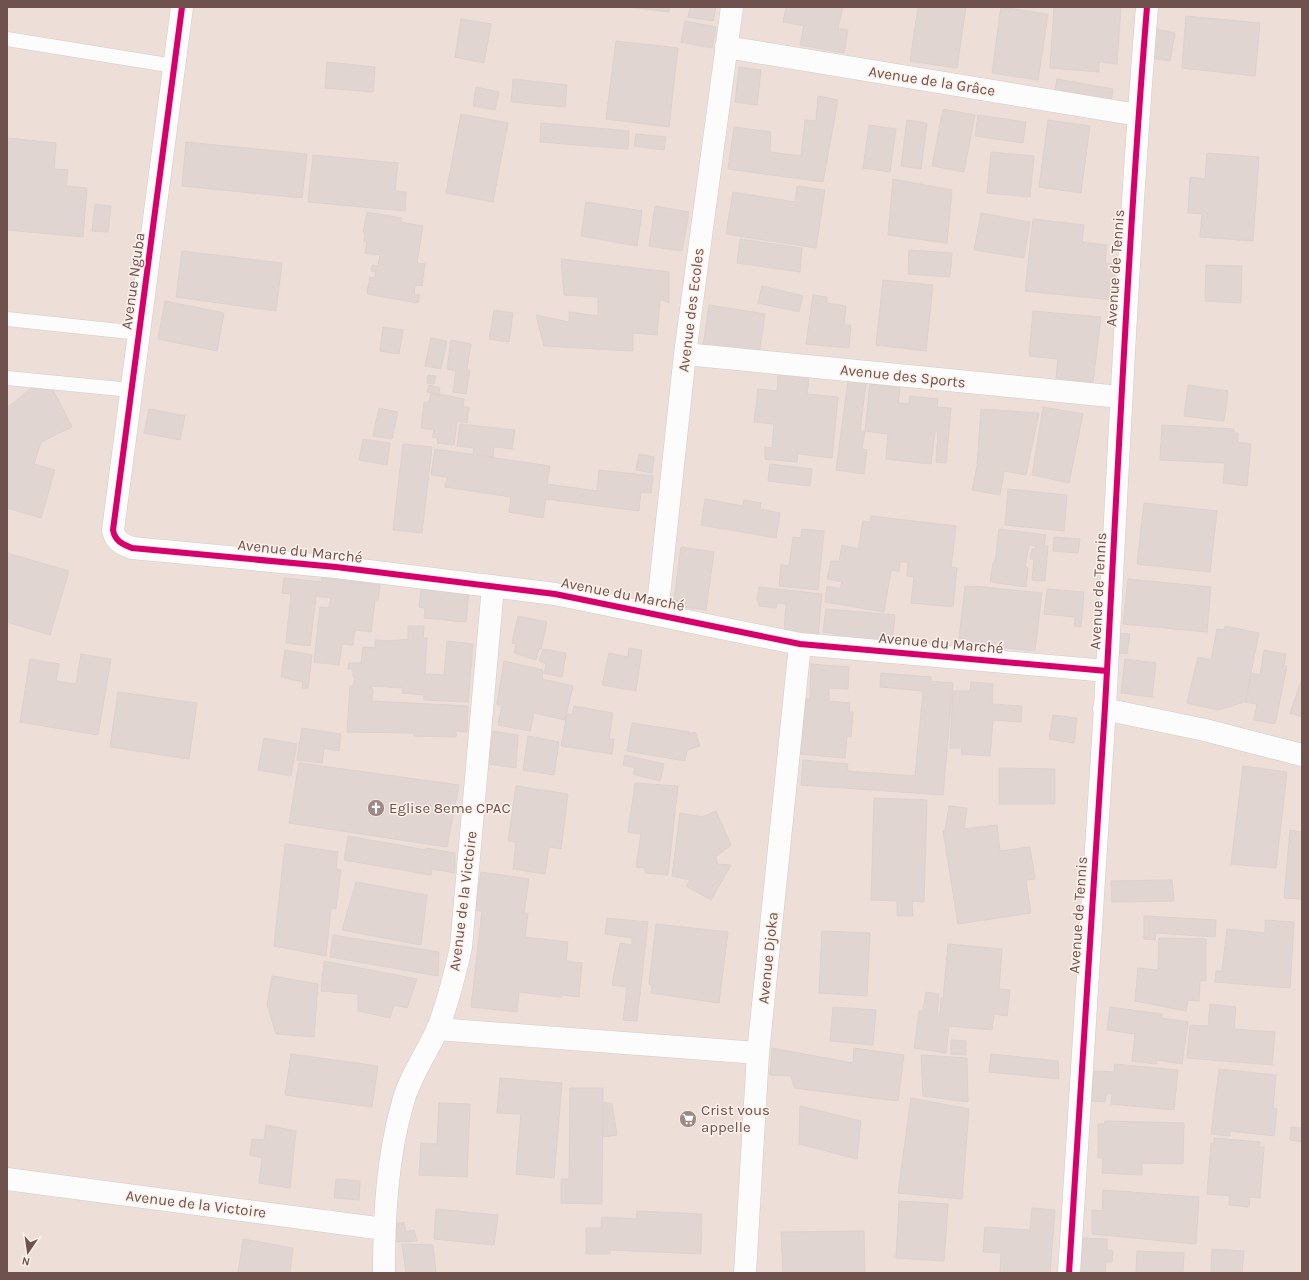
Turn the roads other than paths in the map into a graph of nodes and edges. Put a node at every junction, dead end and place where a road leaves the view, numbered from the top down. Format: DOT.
graph roads {
  1 [pos="182,7"];
  2 [pos="732,7"];
  3 [pos="1147,7"];
  4 [pos="7,39"];
  5 [pos="726,47"];
  6 [pos="174,66"];
  7 [pos="1138,115"];
  8 [pos="7,319"];
  9 [pos="139,333"];
  10 [pos="685,354"];
  11 [pos="7,378"];
  12 [pos="131,390"];
  13 [pos="1120,397"];
  14 [pos="132,548"];
  15 [pos="493,586"];
  16 [pos="656,614"];
  17 [pos="800,644"];
  18 [pos="1107,671"];
  19 [pos="1104,709"];
  20 [pos="1302,755"];
  21 [pos="437,1029"];
  22 [pos="758,1053"];
  23 [pos="7,1180"];
  24 [pos="384,1229"];
  25 [pos="384,1273"];
  26 [pos="745,1273"];
  27 [pos="1069,1273"];
  1 -- 6 [label="street, Avenue Nguba"];
  2 -- 5 [label="street, Avenue des Ecoles"];
  3 -- 7 [label="street, Avenue de Tennis"];
  4 -- 6 [label="lane"];
  5 -- 7 [label="street, Avenue de la Grâce"];
  5 -- 10 [label="street, Avenue des Ecoles"];
  6 -- 9 [label="street, Avenue Nguba"];
  7 -- 13 [label="street, Avenue de Tennis"];
  8 -- 9 [label="lane"];
  9 -- 12 [label="street, Avenue Nguba"];
  10 -- 13 [label="street, Avenue des Sports"];
  10 -- 16 [label="street, Avenue des Ecoles"];
  11 -- 12 [label="lane"];
  12 -- 14 [label="street, Avenue Nguba"];
  13 -- 18 [label="street, Avenue de Tennis"];
  14 -- 15 [label="street, Avenue du Marché"];
  15 -- 16 [label="street, Avenue du Marché"];
  15 -- 21 [label="street, Avenue de la Victoire"];
  16 -- 17 [label="street, Avenue du Marché"];
  17 -- 18 [label="street, Avenue du Marché"];
  17 -- 22 [label="street, Avenue Djoka"];
  18 -- 19 [label="street, Avenue de Tennis"];
  19 -- 20 [label="street"];
  19 -- 27 [label="street, Avenue de Tennis"];
  21 -- 22 [label="street"];
  21 -- 24 [label="street, Avenue de la Victoire"];
  22 -- 26 [label="street, Avenue Djoka"];
  23 -- 24 [label="street, Avenue de la Victoire"];
  24 -- 25 [label="street, Avenue de la Victoire"];
}
